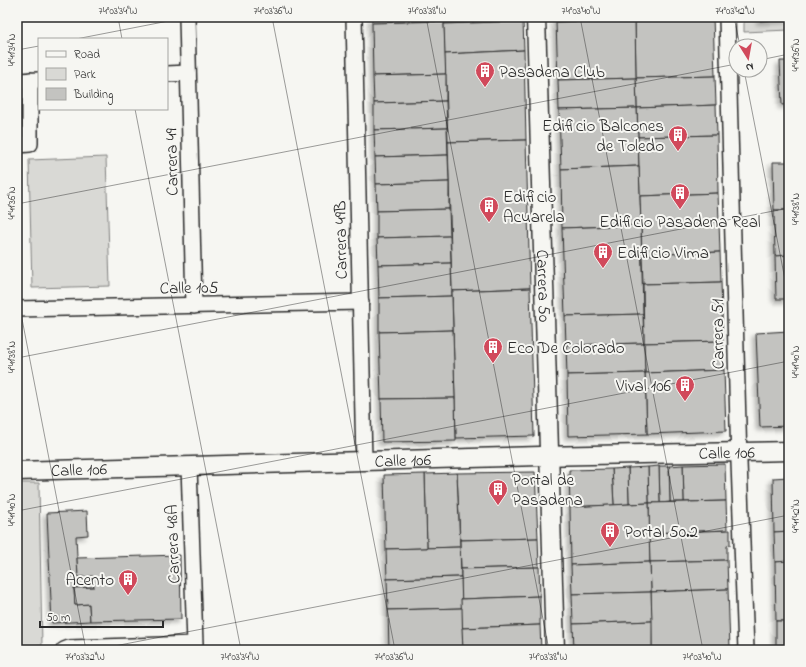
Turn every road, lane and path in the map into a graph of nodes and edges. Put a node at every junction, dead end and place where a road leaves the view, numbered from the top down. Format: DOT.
graph roads {
  1 [pos="187,17"];
  2 [pos="354,17"];
  3 [pos="536,17"];
  4 [pos="727,17"];
  5 [pos="188,72"];
  6 [pos="168,74"];
  7 [pos="29,80"];
  8 [pos="24,144"];
  9 [pos="361,302"];
  10 [pos="194,306"];
  11 [pos="17,309"];
  12 [pos="789,451"];
  13 [pos="738,452"];
  14 [pos="550,456"];
  15 [pos="364,461"];
  16 [pos="189,466"];
  17 [pos="17,471"];
  18 [pos="64,650"];
  19 [pos="555,650"];
  20 [pos="746,650"];
  1 -- 5 [label="street, Carrera 49"];
  2 -- 9 [label="street, Carrera 49B"];
  3 -- 14 [label="street, Carrera 50"];
  4 -- 13 [label="street, Carrera 51"];
  5 -- 6 [label="street"];
  5 -- 10 [label="street, Carrera 49"];
  7 -- 8 [label="street"];
  9 -- 10 [label="street, Calle 105"];
  9 -- 15 [label="street, Carrera 49B"];
  10 -- 11 [label="street, Calle 105"];
  12 -- 13 [label="street, Calle 106"];
  13 -- 14 [label="street, Calle 106"];
  13 -- 20 [label="street, Carrera 51"];
  14 -- 15 [label="street, Calle 106"];
  14 -- 19 [label="street, Carrera 50"];
  15 -- 16 [label="street, Calle 106"];
  16 -- 17 [label="street, Calle 106"];
  16 -- 18 [label="street, Carrera 48A"];
}
